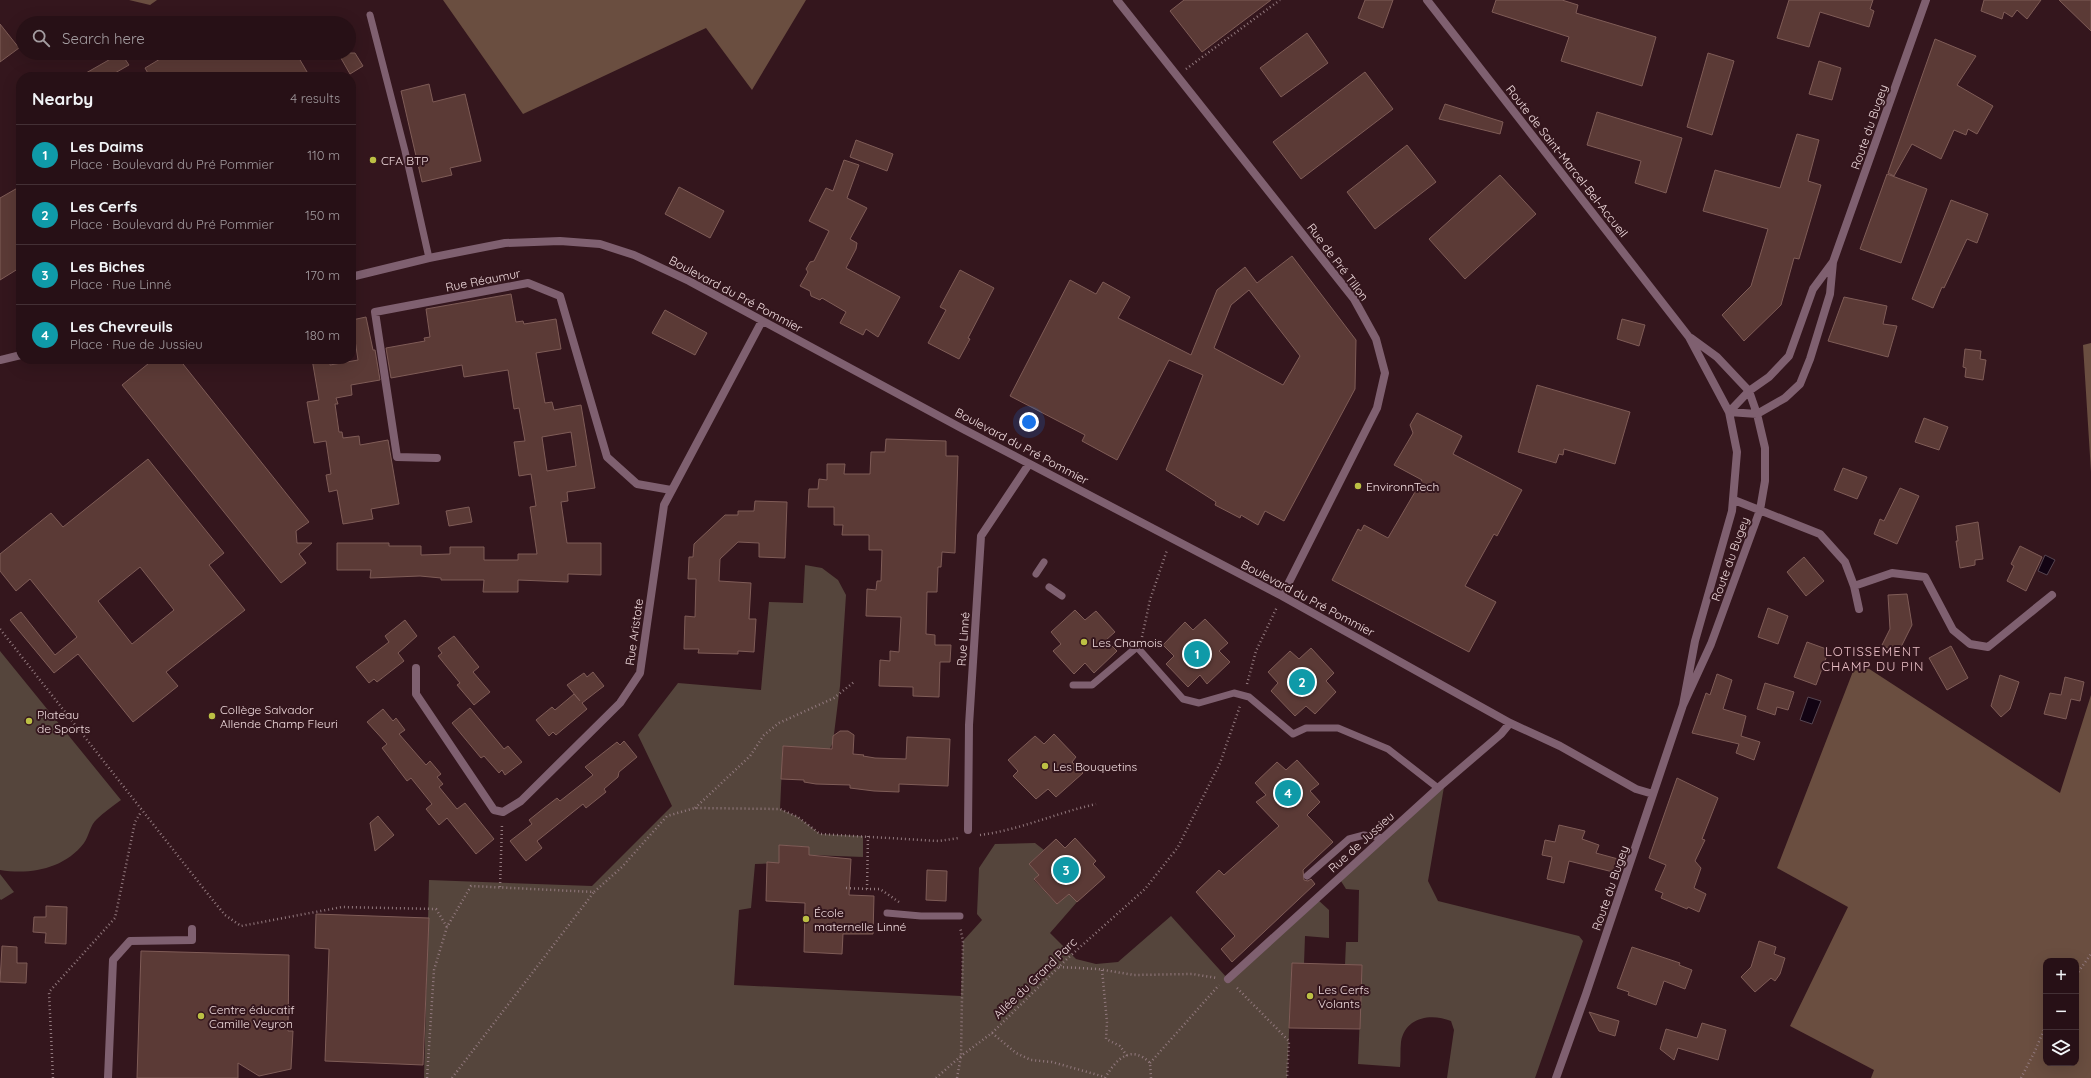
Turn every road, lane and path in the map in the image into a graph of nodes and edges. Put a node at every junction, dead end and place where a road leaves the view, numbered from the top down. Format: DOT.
graph roads {
  1 [pos="1117,0"];
  2 [pos="1280,0"];
  3 [pos="1427,0"];
  4 [pos="1926,0"];
  5 [pos="370,15"];
  6 [pos="1178,76"];
  7 [pos="429,258"];
  8 [pos="1833,262"];
  9 [pos="356,276"];
  10 [pos="762,320"];
  11 [pos="1689,337"];
  12 [pos="16,356"];
  13 [pos="0,360"];
  14 [pos="1749,392"];
  15 [pos="1729,412"];
  16 [pos="1757,414"];
  17 [pos="437,458"];
  18 [pos="1029,464"];
  19 [pos="671,490"];
  20 [pos="1734,500"];
  21 [pos="1760,510"];
  22 [pos="1171,538"];
  23 [pos="1044,562"];
  24 [pos="1036,574"];
  25 [pos="1854,586"];
  26 [pos="1049,587"];
  27 [pos="2052,595"];
  28 [pos="1062,596"];
  29 [pos="1282,596"];
  30 [pos="1859,609"];
  31 [pos="0,629"];
  32 [pos="1140,650"];
  33 [pos="416,668"];
  34 [pos="854,682"];
  35 [pos="1073,685"];
  36 [pos="1243,696"];
  37 [pos="1683,705"];
  38 [pos="1510,723"];
  39 [pos="1438,788"];
  40 [pos="1653,794"];
  41 [pos="1096,804"];
  42 [pos="695,808"];
  43 [pos="141,812"];
  44 [pos="503,812"];
  45 [pos="969,834"];
  46 [pos="868,836"];
  47 [pos="1383,838"];
  48 [pos="1308,876"];
  49 [pos="500,888"];
  50 [pos="846,888"];
  51 [pos="867,889"];
  52 [pos="594,892"];
  53 [pos="887,913"];
  54 [pos="921,916"];
  55 [pos="960,916"];
  56 [pos="960,925"];
  57 [pos="447,927"];
  58 [pos="192,929"];
  59 [pos="2091,954"];
  60 [pos="1058,967"];
  61 [pos="1102,970"];
  62 [pos="2079,972"];
  63 [pos="1228,979"];
  64 [pos="2044,1030"];
  65 [pos="992,1033"];
  66 [pos="961,1056"];
  67 [pos="1127,1056"];
  68 [pos="1150,1063"];
  69 [pos="53,1078"];
  70 [pos="108,1078"];
  71 [pos="427,1078"];
  72 [pos="452,1078"];
  73 [pos="936,1078"];
  74 [pos="957,1078"];
  75 [pos="1105,1078"];
  76 [pos="1152,1078"];
  77 [pos="1287,1078"];
  78 [pos="1556,1078"];
  79 [pos="2021,1078"];
  1 -- 6 [label="street, Rue de Pré Tillon"];
  2 -- 6 [label="path"];
  3 -- 11 [label="street, Route de Saint-Marcel-Bel-Accueil"];
  4 -- 8 [label="street, Route du Bugey"];
  5 -- 7 [label="lane"];
  6 -- 29 [label="street, Rue de Pré Tillon"];
  7 -- 9 [label="street, Boulevard du Pré Pommier"];
  7 -- 10 [label="street, Boulevard du Pré Pommier"];
  8 -- 14 [label="street, Route du Bugey"];
  8 -- 16 [label="street, Route du Bugey"];
  10 -- 18 [label="street, Boulevard du Pré Pommier"];
  10 -- 19 [label="street, Rue Aristote"];
  11 -- 14 [label="street, Route de Saint-Marcel-Bel-Accueil"];
  11 -- 15 [label="street, Route de Saint-Marcel-Bel-Accueil"];
  12 -- 13 [label="street"];
  14 -- 15 [label="street, Route du Bugey"];
  14 -- 16 [label="street, Route du Bugey"];
  15 -- 16 [label="street"];
  15 -- 20 [label="street, Route du Bugey"];
  16 -- 21 [label="street, Route du Bugey"];
  17 -- 19 [label="street, Rue Réaumur"];
  18 -- 22 [label="street, Boulevard du Pré Pommier"];
  18 -- 45 [label="street, Rue Linné"];
  19 -- 44 [label="street, Rue Aristote"];
  20 -- 21 [label="street"];
  20 -- 37 [label="street, Route du Bugey"];
  21 -- 25 [label="street"];
  21 -- 37 [label="street, Route du Bugey"];
  22 -- 29 [label="street, Boulevard du Pré Pommier"];
  22 -- 32 [label="path"];
  23 -- 24 [label="lane"];
  25 -- 27 [label="street"];
  25 -- 30 [label="street"];
  26 -- 28 [label="lane"];
  29 -- 36 [label="path, Allée du Grand Parc"];
  29 -- 38 [label="street, Boulevard du Pré Pommier"];
  31 -- 43 [label="path"];
  32 -- 35 [label="lane"];
  32 -- 36 [label="lane"];
  33 -- 44 [label="street"];
  34 -- 42 [label="path"];
  36 -- 39 [label="lane"];
  36 -- 60 [label="path, Allée du Grand Parc"];
  37 -- 40 [label="street, Route du Bugey"];
  38 -- 39 [label="street, Rue de Jussieu"];
  38 -- 40 [label="street, Boulevard du Pré Pommier"];
  39 -- 47 [label="street, Rue de Jussieu"];
  40 -- 78 [label="street, Route du Bugey"];
  41 -- 45 [label="path"];
  42 -- 46 [label="path"];
  42 -- 52 [label="path"];
  43 -- 57 [label="path"];
  43 -- 69 [label="path"];
  44 -- 49 [label="path"];
  45 -- 46 [label="path"];
  46 -- 51 [label="path"];
  47 -- 48 [label="lane"];
  47 -- 63 [label="street, Rue de Jussieu"];
  49 -- 52 [label="path"];
  49 -- 57 [label="path"];
  50 -- 51 [label="path"];
  51 -- 54 [label="path"];
  52 -- 72 [label="path"];
  53 -- 54 [label="lane"];
  54 -- 55 [label="lane"];
  56 -- 66 [label="path"];
  57 -- 71 [label="path"];
  58 -- 70 [label="street"];
  59 -- 62 [label="path"];
  60 -- 61 [label="path"];
  60 -- 65 [label="path, Allée du Grand Parc"];
  61 -- 63 [label="path"];
  61 -- 67 [label="path"];
  63 -- 68 [label="path"];
  63 -- 77 [label="path"];
  64 -- 79 [label="path"];
  65 -- 66 [label="path, Allée du Grand Parc"];
  65 -- 75 [label="path"];
  66 -- 73 [label="path, Allée du Grand Parc"];
  66 -- 74 [label="path"];
  67 -- 68 [label="path"];
  67 -- 75 [label="path"];
  68 -- 76 [label="path"];
}
